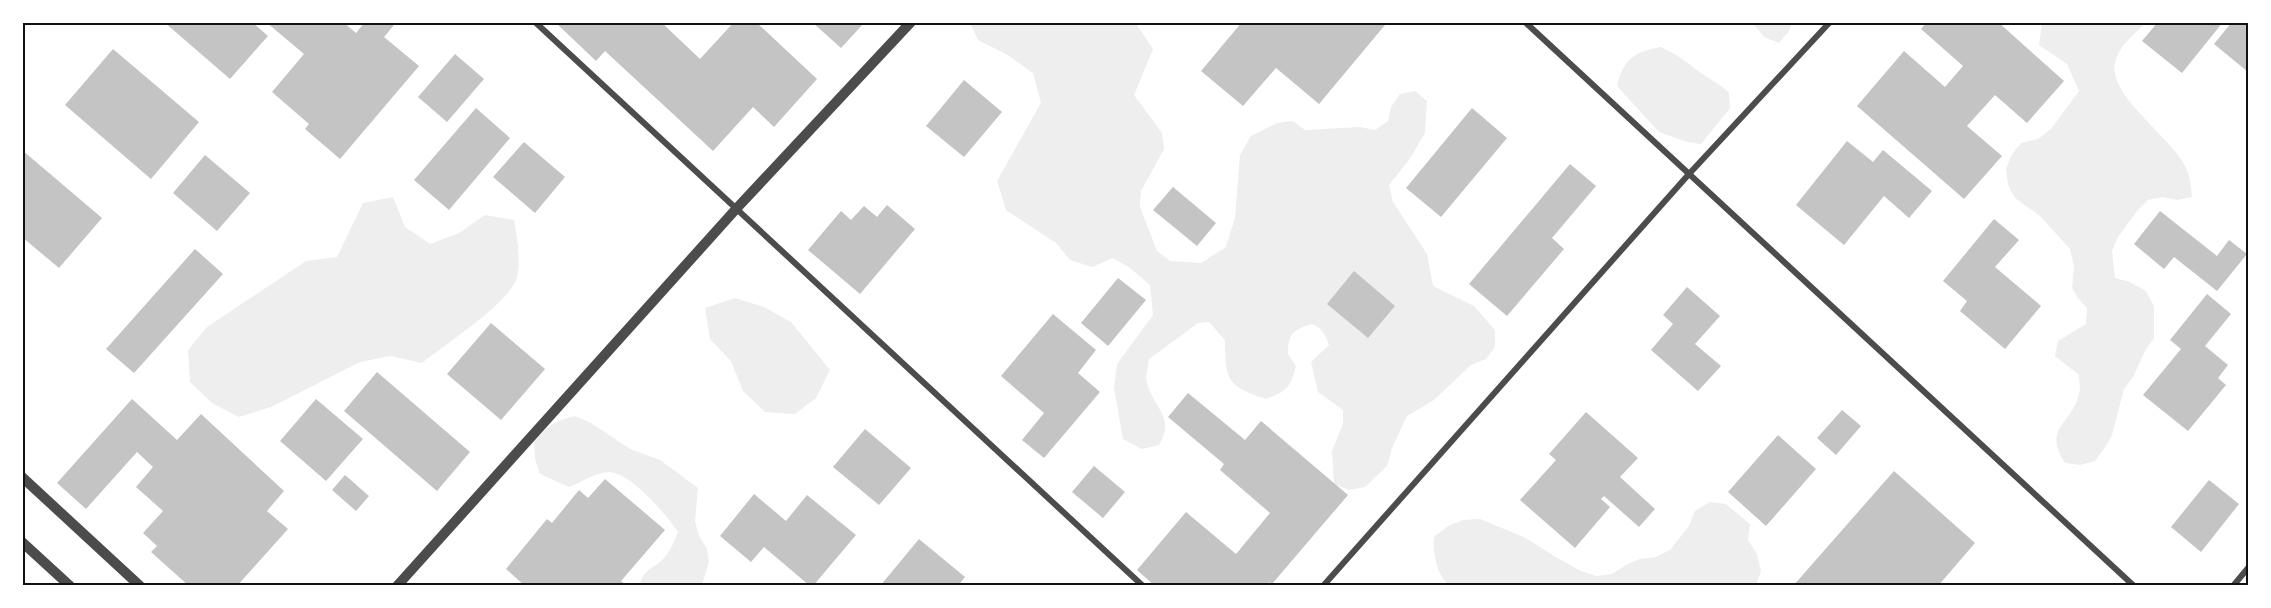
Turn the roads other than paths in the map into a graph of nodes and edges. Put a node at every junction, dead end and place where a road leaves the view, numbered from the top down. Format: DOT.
graph roads {
  1 [pos="535,22"];
  2 [pos="911,22"];
  3 [pos="1525,22"];
  4 [pos="1830,22"];
  5 [pos="1689,174"];
  6 [pos="736,209"];
  7 [pos="22,477"];
  8 [pos="22,542"];
  9 [pos="2248,568"];
  10 [pos="70,585"];
  11 [pos="140,585"];
  12 [pos="397,585"];
  13 [pos="1143,585"];
  14 [pos="1323,585"];
  15 [pos="2134,585"];
  16 [pos="2233,585"];
  1 -- 6 [label="street"];
  2 -- 6 [label="street"];
  3 -- 5 [label="street"];
  4 -- 5 [label="street"];
  5 -- 14 [label="street"];
  5 -- 15 [label="street"];
  6 -- 12 [label="street"];
  6 -- 13 [label="street"];
  7 -- 11 [label="street"];
  8 -- 10 [label="street"];
  9 -- 16 [label="street"];
}
